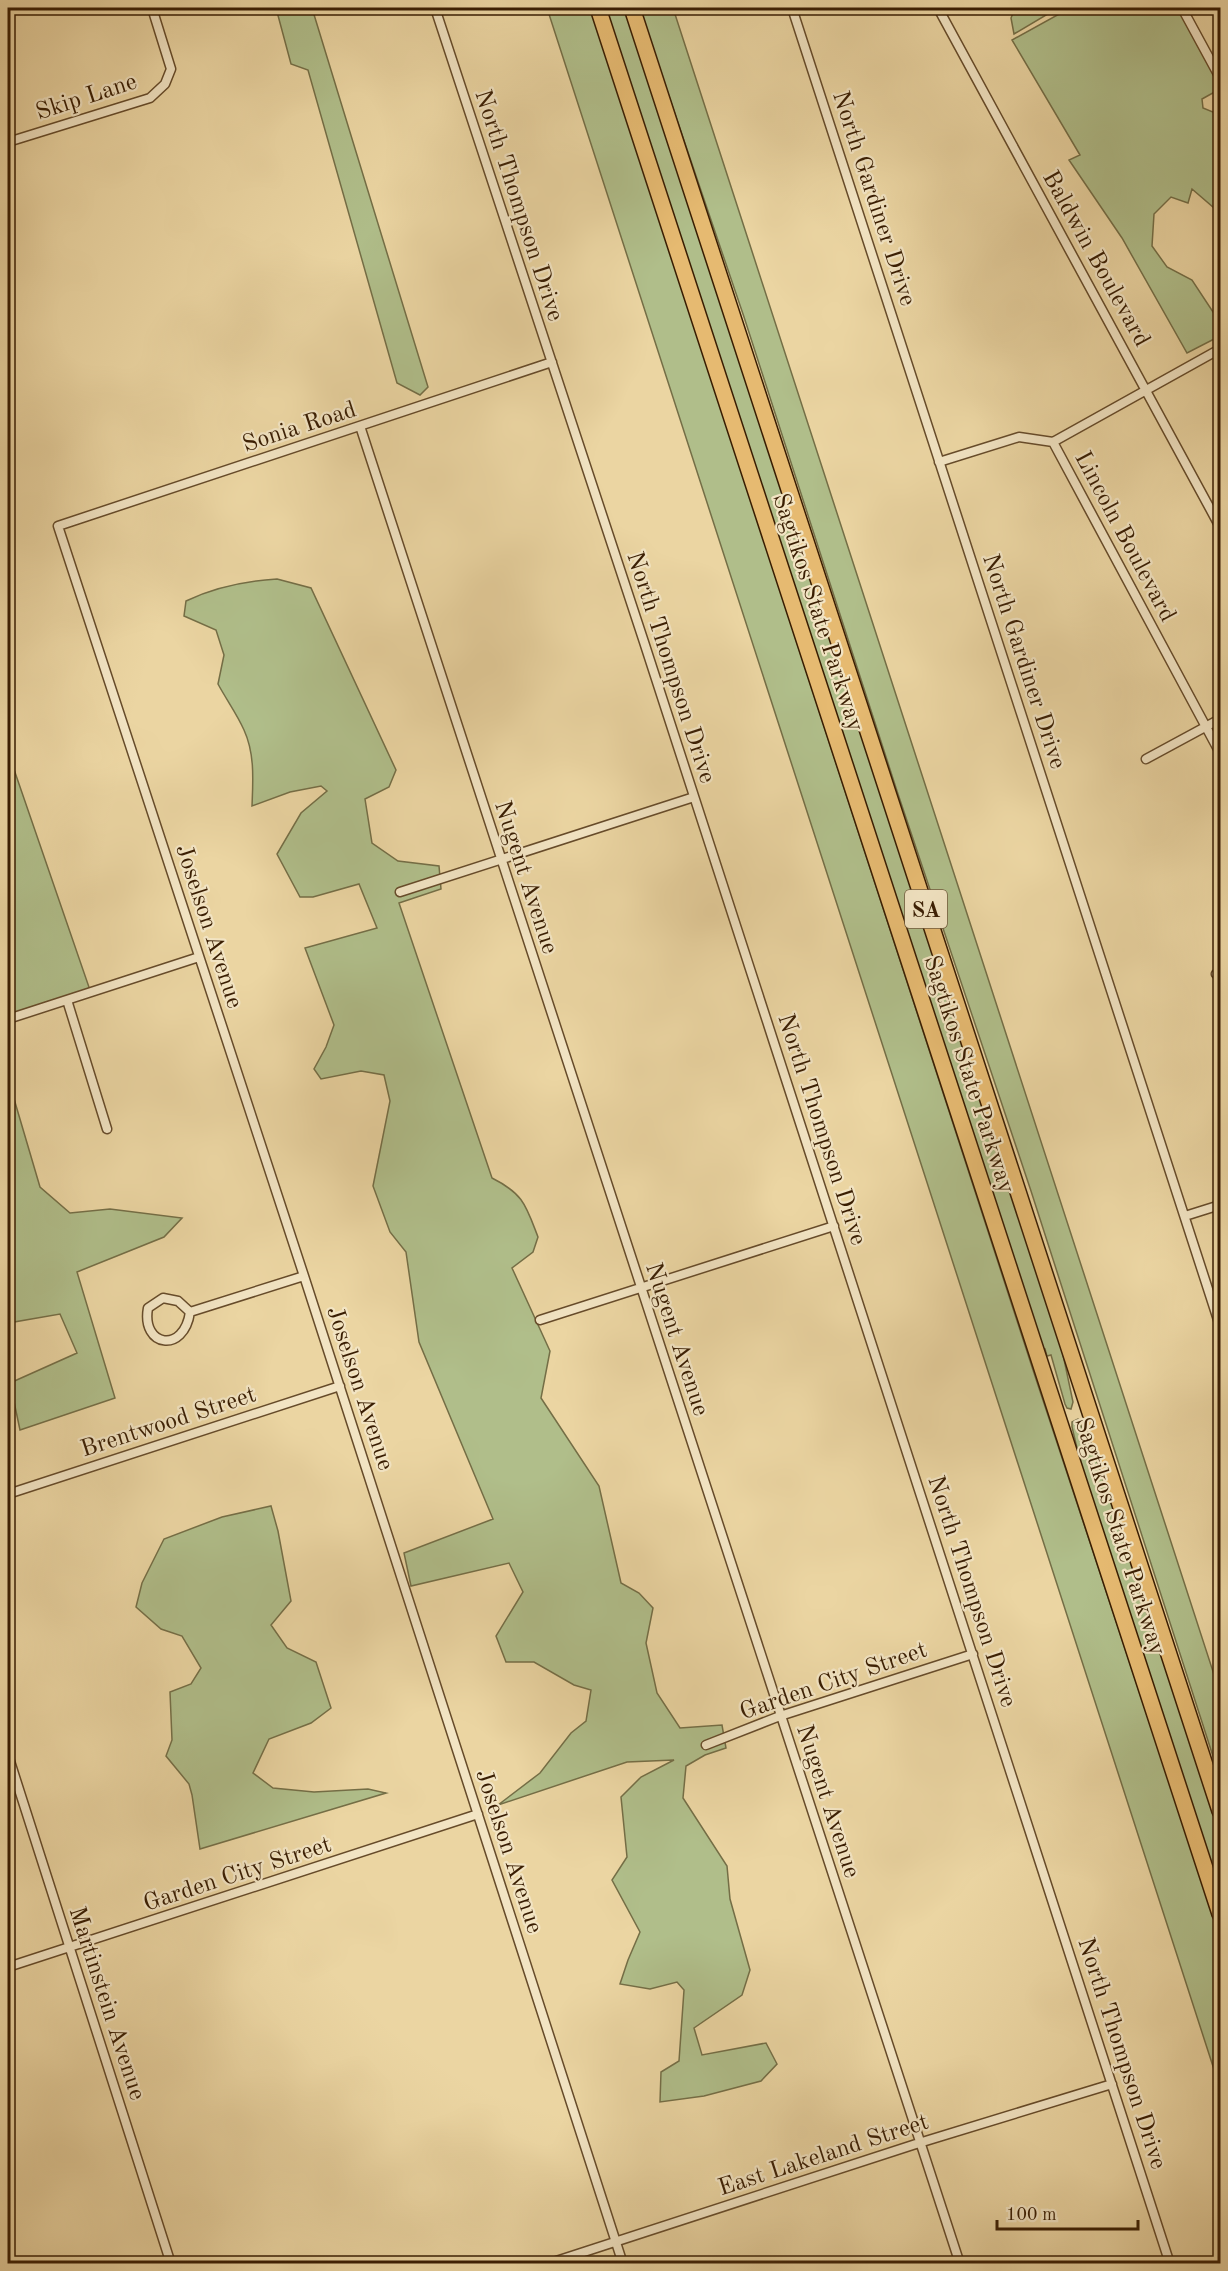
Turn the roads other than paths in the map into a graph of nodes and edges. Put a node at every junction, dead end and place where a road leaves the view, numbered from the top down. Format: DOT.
graph roads {
  1 [pos="152,8"];
  2 [pos="435,8"];
  3 [pos="598,8"];
  4 [pos="632,8"];
  5 [pos="792,8"];
  6 [pos="938,8"];
  7 [pos="1182,8"];
  8 [pos="1221,54"];
  9 [pos="1210,59"];
  10 [pos="1221,78"];
  11 [pos="8,142"];
  12 [pos="1221,349"];
  13 [pos="552,362"];
  14 [pos="1146,389"];
  15 [pos="360,426"];
  16 [pos="1053,442"];
  17 [pos="939,462"];
  18 [pos="58,526"];
  19 [pos="1221,527"];
  20 [pos="1221,719"];
  21 [pos="1206,726"];
  22 [pos="1221,753"];
  23 [pos="1146,759"];
  24 [pos="694,797"];
  25 [pos="501,860"];
  26 [pos="400,892"];
  27 [pos="199,957"];
  28 [pos="67,1000"];
  29 [pos="8,1019"];
  30 [pos="107,1129"];
  31 [pos="1221,1205"];
  32 [pos="1185,1216"];
  33 [pos="834,1226"];
  34 [pos="304,1276"];
  35 [pos="641,1287"];
  36 [pos="190,1312"];
  37 [pos="540,1320"];
  38 [pos="1221,1326"];
  39 [pos="340,1386"];
  40 [pos="8,1494"];
  41 [pos="973,1654"];
  42 [pos="780,1716"];
  43 [pos="706,1745"];
  44 [pos="8,1755"];
  45 [pos="1221,1811"];
  46 [pos="478,1814"];
  47 [pos="1221,1914"];
  48 [pos="69,1947"];
  49 [pos="8,1967"];
  50 [pos="1112,2084"];
  51 [pos="919,2144"];
  52 [pos="615,2241"];
  53 [pos="171,2264"];
  54 [pos="547,2264"];
  55 [pos="623,2264"];
  56 [pos="960,2264"];
  57 [pos="1170,2264"];
  1 -- 11 [label="street, Skip Lane"];
  2 -- 13 [label="street, North Thompson Drive"];
  3 -- 47 [label="highway, Sagtikos State Parkway / SA"];
  4 -- 45 [label="highway, Sagtikos State Parkway / SA"];
  5 -- 17 [label="street, North Gardiner Drive"];
  6 -- 14 [label="street, Baldwin Boulevard"];
  7 -- 9 [label="street"];
  8 -- 9 [label="street"];
  9 -- 10 [label="street"];
  12 -- 14 [label="street"];
  13 -- 15 [label="street, Sonia Road"];
  13 -- 24 [label="street, North Thompson Drive"];
  14 -- 16 [label="street"];
  14 -- 19 [label="street, Baldwin Boulevard"];
  15 -- 18 [label="street, Sonia Road"];
  15 -- 25 [label="street, Nugent Avenue"];
  16 -- 17 [label="street, Lincoln Boulevard"];
  16 -- 21 [label="street, Lincoln Boulevard"];
  17 -- 32 [label="street, North Gardiner Drive"];
  18 -- 27 [label="street, Joselson Avenue"];
  20 -- 21 [label="street"];
  21 -- 22 [label="street, Lincoln Boulevard"];
  21 -- 23 [label="street"];
  24 -- 25 [label="street"];
  24 -- 33 [label="street, North Thompson Drive"];
  25 -- 26 [label="street"];
  25 -- 35 [label="street, Nugent Avenue"];
  27 -- 28 [label="street"];
  27 -- 34 [label="street, Joselson Avenue"];
  28 -- 29 [label="street"];
  28 -- 30 [label="street"];
  31 -- 32 [label="street"];
  32 -- 38 [label="street, North Gardiner Drive"];
  33 -- 35 [label="street"];
  33 -- 41 [label="street, North Thompson Drive"];
  34 -- 36 [label="street"];
  34 -- 39 [label="street, Joselson Avenue"];
  35 -- 37 [label="street"];
  35 -- 42 [label="street, Nugent Avenue"];
  36 -- 36 [label="street"];
  39 -- 40 [label="street, Brentwood Street"];
  39 -- 46 [label="street, Joselson Avenue"];
  41 -- 42 [label="street, Garden City Street"];
  41 -- 50 [label="street, North Thompson Drive"];
  42 -- 43 [label="street, Garden City Street"];
  42 -- 51 [label="street, Nugent Avenue"];
  44 -- 48 [label="street, Martinstein Avenue"];
  46 -- 48 [label="street, Garden City Street"];
  46 -- 52 [label="street, Joselson Avenue"];
  48 -- 49 [label="street, Garden City Street"];
  48 -- 53 [label="street, Martinstein Avenue"];
  50 -- 51 [label="street, East Lakeland Street"];
  50 -- 57 [label="street, North Thompson Drive"];
  51 -- 52 [label="street, East Lakeland Street"];
  51 -- 56 [label="street, Nugent Avenue"];
  52 -- 54 [label="street, East Lakeland Street"];
  52 -- 55 [label="street, Joselson Avenue"];
}
